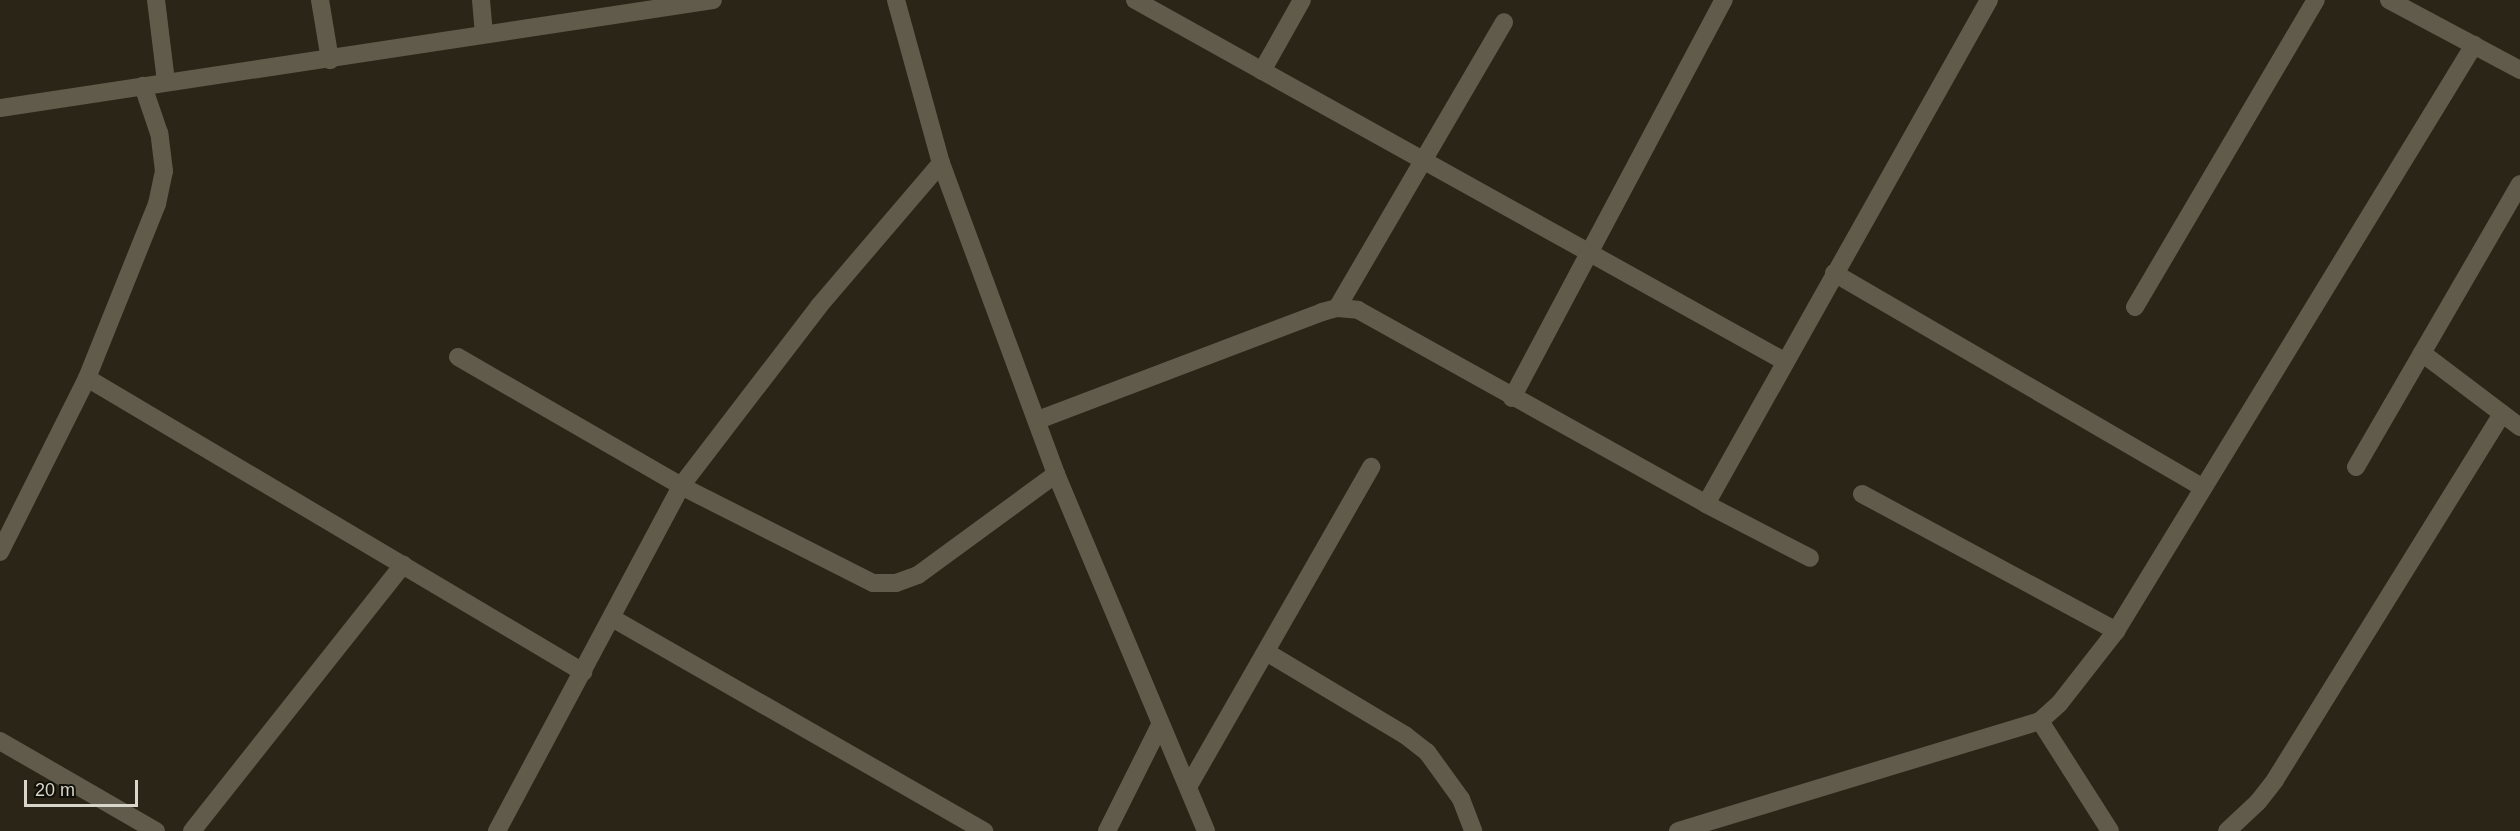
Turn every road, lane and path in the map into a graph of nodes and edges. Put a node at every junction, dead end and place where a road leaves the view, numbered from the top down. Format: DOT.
graph roads {
  1 [pos="156,0"];
  2 [pos="320,0"];
  3 [pos="481,0"];
  4 [pos="713,0"];
  5 [pos="896,0"];
  6 [pos="1135,0"];
  7 [pos="1302,0"];
  8 [pos="1724,0"];
  9 [pos="1989,0"];
  10 [pos="2316,0"];
  11 [pos="2389,0"];
  12 [pos="1504,22"];
  13 [pos="484,34"];
  14 [pos="2474,45"];
  15 [pos="330,60"];
  16 [pos="2520,70"];
  17 [pos="1262,71"];
  18 [pos="166,81"];
  19 [pos="142,86"];
  20 [pos="0,108"];
  21 [pos="1422,161"];
  22 [pos="941,163"];
  23 [pos="2520,184"];
  24 [pos="1591,253"];
  25 [pos="1834,273"];
  26 [pos="2135,307"];
  27 [pos="1337,308"];
  28 [pos="2422,353"];
  29 [pos="458,357"];
  30 [pos="1784,361"];
  31 [pos="87,378"];
  32 [pos="1512,398"];
  33 [pos="2502,414"];
  34 [pos="1038,420"];
  35 [pos="2520,427"];
  36 [pos="2356,466"];
  37 [pos="1371,467"];
  38 [pos="1056,474"];
  39 [pos="681,486"];
  40 [pos="2203,488"];
  41 [pos="1862,494"];
  42 [pos="1706,504"];
  43 [pos="0,552"];
  44 [pos="1810,558"];
  45 [pos="404,565"];
  46 [pos="612,618"];
  47 [pos="2116,631"];
  48 [pos="1268,653"];
  49 [pos="583,672"];
  50 [pos="2040,721"];
  51 [pos="1160,725"];
  52 [pos="0,741"];
  53 [pos="1188,787"];
  54 [pos="156,831"];
  55 [pos="192,831"];
  56 [pos="497,831"];
  57 [pos="984,831"];
  58 [pos="1107,831"];
  59 [pos="1206,831"];
  60 [pos="1473,831"];
  61 [pos="1678,831"];
  62 [pos="2110,831"];
  63 [pos="2227,831"];
  1 -- 18 [label="street"];
  2 -- 15 [label="street"];
  3 -- 13 [label="street"];
  4 -- 13 [label="street"];
  5 -- 22 [label="street"];
  6 -- 17 [label="street"];
  7 -- 17 [label="street"];
  8 -- 24 [label="street"];
  9 -- 25 [label="street"];
  10 -- 26 [label="street"];
  11 -- 14 [label="street"];
  12 -- 21 [label="street"];
  13 -- 15 [label="street"];
  14 -- 16 [label="street"];
  14 -- 40 [label="street"];
  15 -- 18 [label="street"];
  17 -- 21 [label="street"];
  18 -- 19 [label="street"];
  19 -- 20 [label="street"];
  19 -- 31 [label="street"];
  21 -- 24 [label="street"];
  21 -- 27 [label="street"];
  22 -- 34 [label="street"];
  22 -- 39 [label="street"];
  23 -- 28 [label="street"];
  24 -- 30 [label="street"];
  24 -- 32 [label="street"];
  25 -- 30 [label="street"];
  25 -- 40 [label="street"];
  27 -- 32 [label="street"];
  27 -- 34 [label="street"];
  28 -- 33 [label="street"];
  28 -- 36 [label="street"];
  29 -- 39 [label="street"];
  30 -- 42 [label="street"];
  31 -- 43 [label="street"];
  31 -- 45 [label="street"];
  32 -- 42 [label="street"];
  33 -- 35 [label="street"];
  33 -- 63 [label="street"];
  34 -- 38 [label="street"];
  37 -- 48 [label="street"];
  38 -- 39 [label="street"];
  38 -- 51 [label="street"];
  39 -- 46 [label="street"];
  40 -- 47 [label="street"];
  41 -- 47 [label="street"];
  42 -- 44 [label="street"];
  45 -- 49 [label="street"];
  45 -- 55 [label="street"];
  46 -- 49 [label="street"];
  46 -- 57 [label="street"];
  47 -- 50 [label="street"];
  48 -- 53 [label="street"];
  48 -- 60 [label="street"];
  49 -- 56 [label="street"];
  50 -- 61 [label="street"];
  50 -- 62 [label="street"];
  51 -- 53 [label="street"];
  51 -- 58 [label="street"];
  52 -- 54 [label="street"];
  53 -- 59 [label="street"];
}
